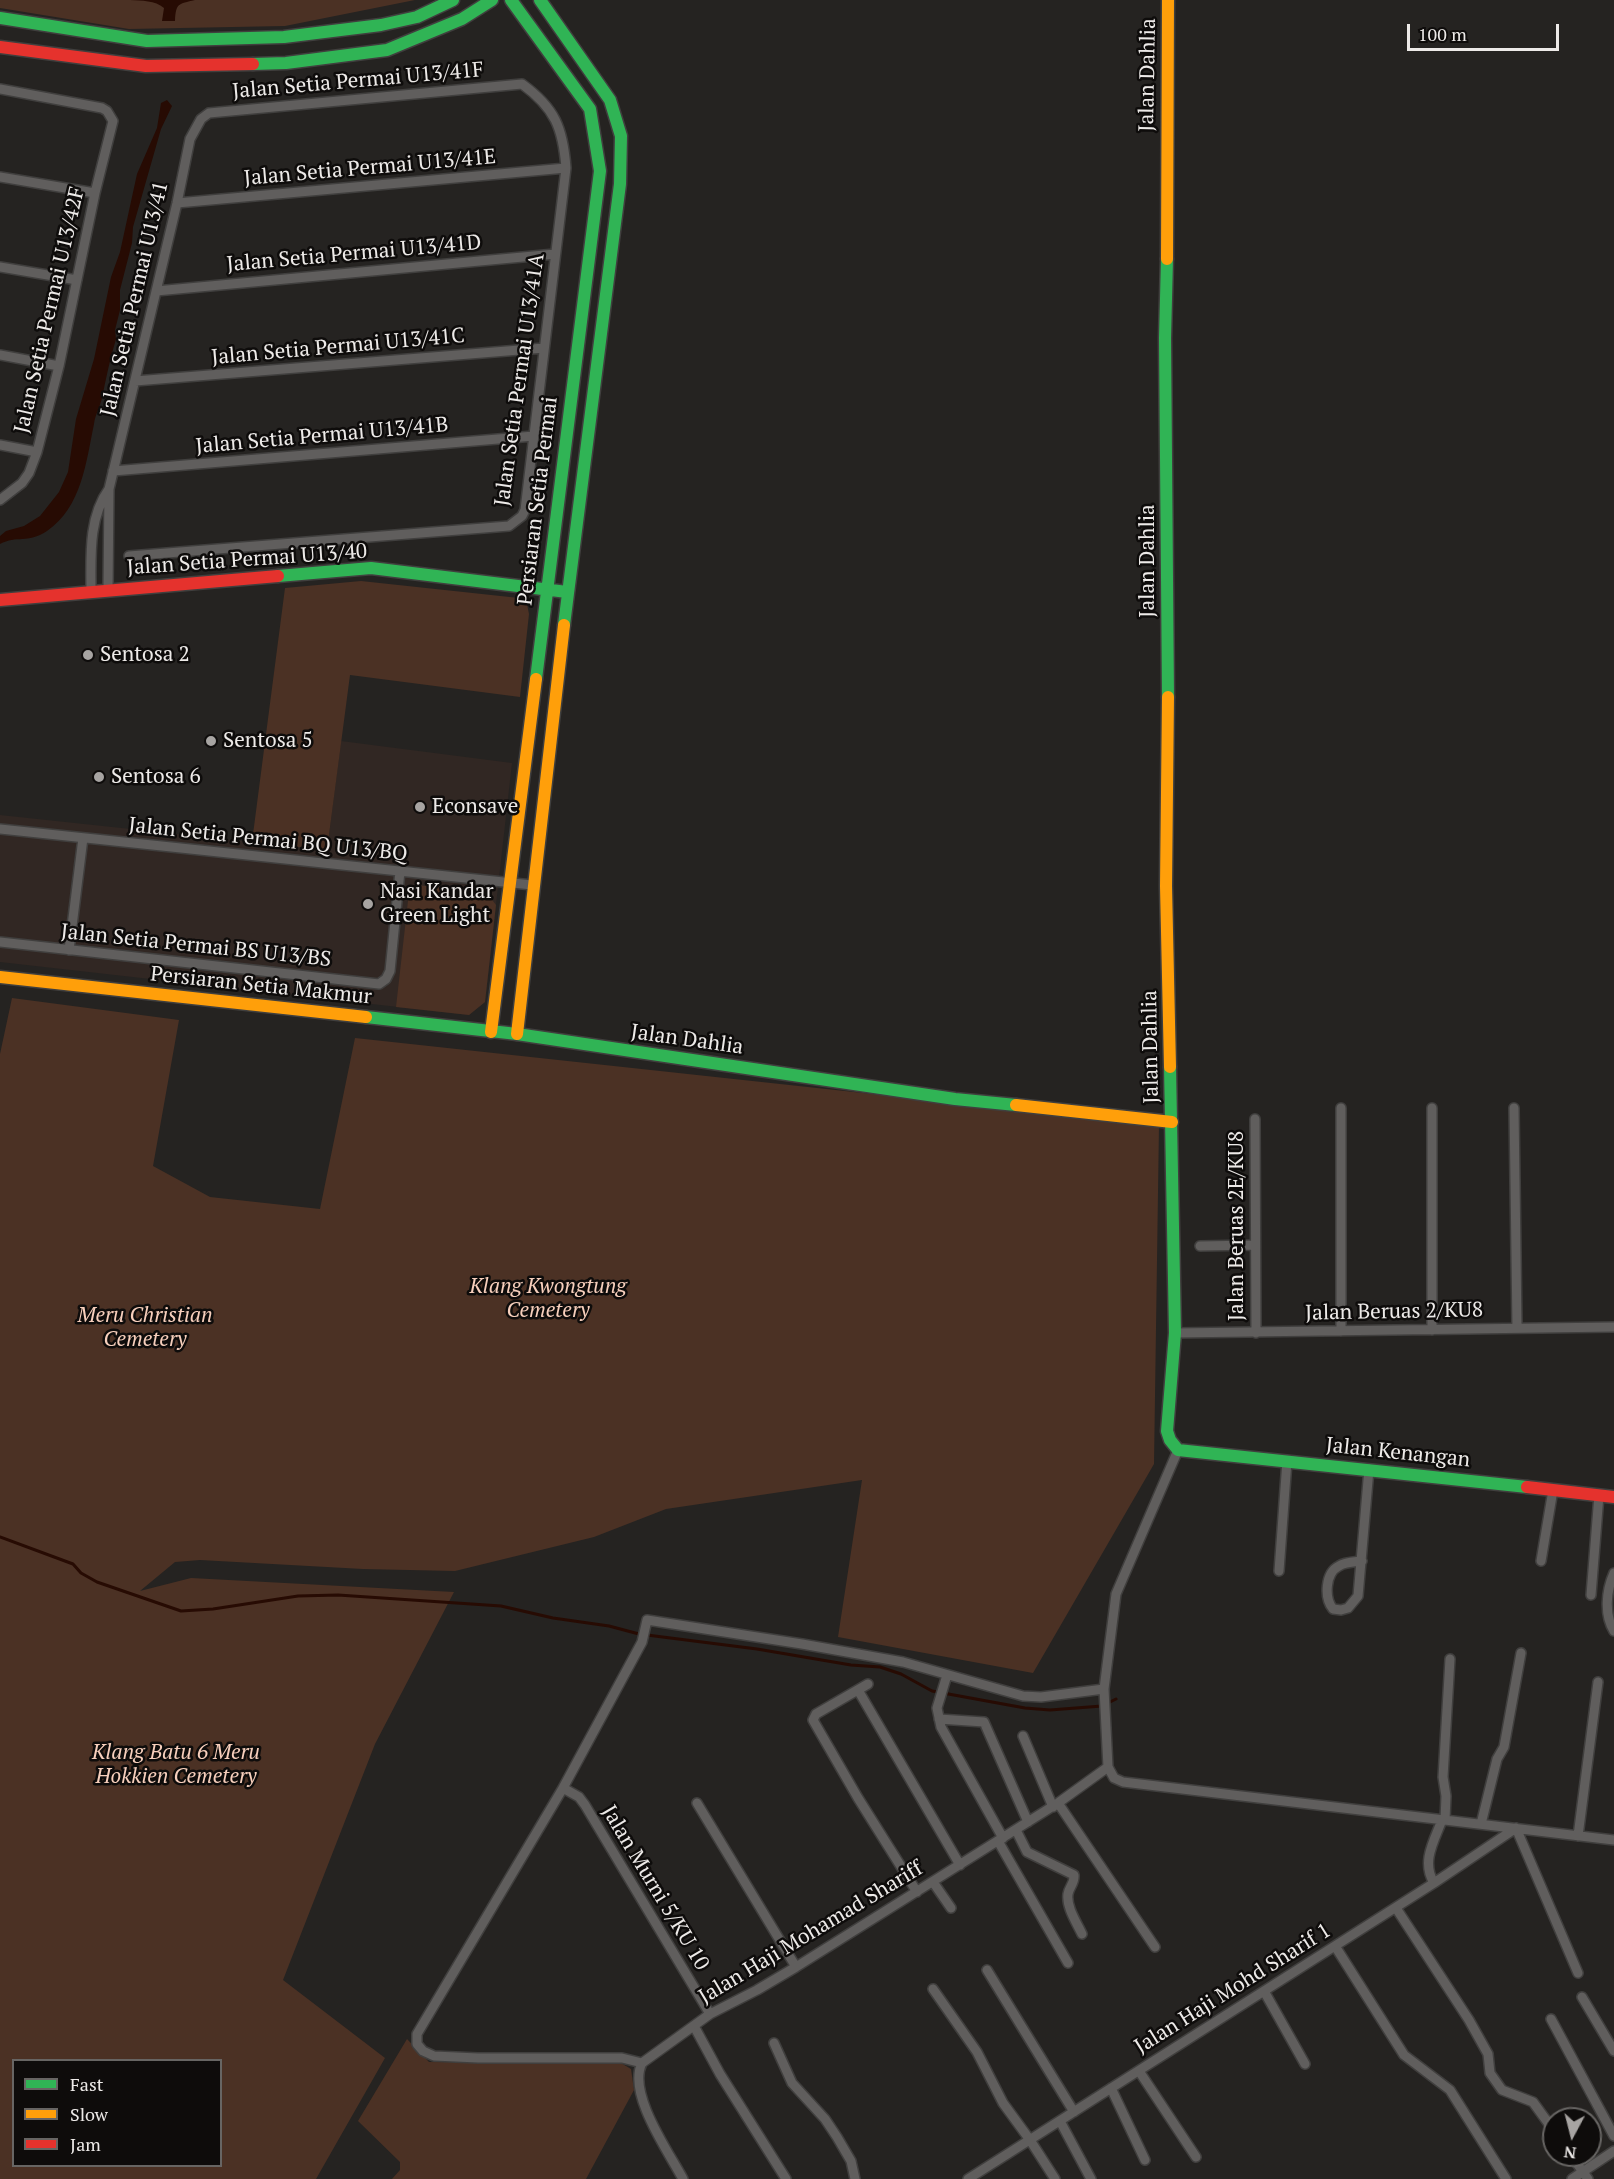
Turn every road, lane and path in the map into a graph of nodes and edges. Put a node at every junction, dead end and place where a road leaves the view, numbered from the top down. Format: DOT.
graph roads {
  1 [pos="492,0"];
  2 [pos="511,0"];
  3 [pos="540,0"];
  4 [pos="1168,0"];
  5 [pos="453,1"];
  6 [pos="0,18"];
  7 [pos="0,47"];
  8 [pos="522,84"];
  9 [pos="0,89"];
  10 [pos="201,120"];
  11 [pos="566,168"];
  12 [pos="0,177"];
  13 [pos="94,194"];
  14 [pos="177,203"];
  15 [pos="555,254"];
  16 [pos="0,267"];
  17 [pos="77,280"];
  18 [pos="156,291"];
  19 [pos="544,348"];
  20 [pos="0,355"];
  21 [pos="59,366"];
  22 [pos="135,381"];
  23 [pos="534,436"];
  24 [pos="0,445"];
  25 [pos="37,452"];
  26 [pos="113,471"];
  27 [pos="109,489"];
  28 [pos="0,500"];
  29 [pos="129,556"];
  30 [pos="546,589"];
  31 [pos="108,590"];
  32 [pos="91,591"];
  33 [pos="567,592"];
  34 [pos="0,600"];
  35 [pos="0,829"];
  36 [pos="83,838"];
  37 [pos="400,871"];
  38 [pos="508,883"];
  39 [pos="532,885"];
  40 [pos="0,942"];
  41 [pos="69,950"];
  42 [pos="0,977"];
  43 [pos="491,1032"];
  44 [pos="517,1035"];
  45 [pos="1341,1108"];
  46 [pos="1432,1108"];
  47 [pos="1514,1108"];
  48 [pos="1255,1119"];
  49 [pos="1172,1122"];
  50 [pos="1255,1245"];
  51 [pos="1200,1246"];
  52 [pos="1614,1327"];
  53 [pos="1517,1328"];
  54 [pos="1432,1330"];
  55 [pos="1341,1331"];
  56 [pos="1175,1333"];
  57 [pos="1256,1333"];
  58 [pos="1178,1450"];
  59 [pos="1287,1461"];
  60 [pos="1369,1469"];
  61 [pos="1553,1490"];
  62 [pos="1599,1495"];
  63 [pos="1614,1497"];
  64 [pos="1362,1561"];
  65 [pos="1541,1561"];
  66 [pos="1279,1571"];
  67 [pos="1614,1573"];
  68 [pos="1591,1595"];
  69 [pos="1614,1631"];
  70 [pos="1521,1653"];
  71 [pos="1450,1659"];
  72 [pos="946,1675"];
  73 [pos="1598,1682"];
  74 [pos="868,1684"];
  75 [pos="858,1690"];
  76 [pos="1104,1698"];
  77 [pos="939,1719"];
  78 [pos="1023,1736"];
  79 [pos="1108,1767"];
  80 [pos="563,1788"];
  81 [pos="697,1803"];
  82 [pos="1056,1805"];
  83 [pos="1443,1820"];
  84 [pos="1028,1822"];
  85 [pos="1481,1824"];
  86 [pos="1516,1828"];
  87 [pos="1016,1830"];
  88 [pos="1578,1836"];
  89 [pos="1000,1840"];
  90 [pos="1614,1840"];
  91 [pos="960,1865"];
  92 [pos="933,1882"];
  93 [pos="1434,1883"];
  94 [pos="917,1892"];
  95 [pos="951,1908"];
  96 [pos="1396,1908"];
  97 [pos="1082,1934"];
  98 [pos="1335,1946"];
  99 [pos="1155,1947"];
  100 [pos="1068,1963"];
  101 [pos="796,1967"];
  102 [pos="987,1970"];
  103 [pos="1578,1973"];
  104 [pos="933,1989"];
  105 [pos="1264,1991"];
  106 [pos="1582,1997"];
  107 [pos="710,2014"];
  108 [pos="1551,2019"];
  109 [pos="694,2026"];
  110 [pos="774,2043"];
  111 [pos="1614,2051"];
  112 [pos="642,2063"];
  113 [pos="1305,2064"];
  114 [pos="1138,2071"];
  115 [pos="1111,2088"];
  116 [pos="1074,2112"];
  117 [pos="1542,2114"];
  118 [pos="1060,2121"];
  119 [pos="1614,2136"];
  120 [pos="1030,2140"];
  121 [pos="1614,2151"];
  122 [pos="1196,2157"];
  123 [pos="1145,2160"];
  124 [pos="1585,2176"];
  125 [pos="683,2179"];
  126 [pos="786,2179"];
  127 [pos="855,2179"];
  128 [pos="969,2179"];
  129 [pos="1055,2179"];
  130 [pos="1091,2179"];
  131 [pos="1506,2179"];
  132 [pos="1572,2179"];
  1 -- 7 [label="street"];
  2 -- 30 [label="street, Persiaran Setia Permai"];
  3 -- 33 [label="street, Persiaran Setia Permai"];
  4 -- 49 [label="street, Jalan Dahlia"];
  5 -- 6 [label="street"];
  8 -- 10 [label="street, Jalan Setia Permai U13/41F"];
  8 -- 11 [label="street, Jalan Setia Permai U13/41A"];
  9 -- 13 [label="street, Jalan Setia Permai U13/42F"];
  10 -- 14 [label="street, Jalan Setia Permai U13/41"];
  11 -- 14 [label="street, Jalan Setia Permai U13/41E"];
  11 -- 15 [label="street, Jalan Setia Permai U13/41A"];
  12 -- 13 [label="street"];
  13 -- 17 [label="street, Jalan Setia Permai U13/42F"];
  14 -- 18 [label="street, Jalan Setia Permai U13/41"];
  15 -- 18 [label="street, Jalan Setia Permai U13/41D"];
  15 -- 19 [label="street, Jalan Setia Permai U13/41A"];
  16 -- 17 [label="street"];
  17 -- 21 [label="street, Jalan Setia Permai U13/42F"];
  18 -- 22 [label="street, Jalan Setia Permai U13/41"];
  19 -- 22 [label="street, Jalan Setia Permai U13/41C"];
  19 -- 23 [label="street, Jalan Setia Permai U13/41A"];
  20 -- 21 [label="street"];
  21 -- 25 [label="street, Jalan Setia Permai U13/42F"];
  22 -- 26 [label="street, Jalan Setia Permai U13/41"];
  23 -- 26 [label="street, Jalan Setia Permai U13/41B"];
  23 -- 29 [label="street, Jalan Setia Permai U13/41A"];
  24 -- 25 [label="street"];
  25 -- 28 [label="street, Jalan Setia Permai U13/42F"];
  26 -- 27 [label="street, Jalan Setia Permai U13/41"];
  27 -- 31 [label="street, Jalan Setia Permai U13/41"];
  27 -- 32 [label="street, Jalan Setia Permai U13/41"];
  30 -- 31 [label="street, Jalan Setia Permai U13/40"];
  30 -- 33 [label="street, Jalan Setia Permai U13/40"];
  30 -- 38 [label="street, Persiaran Setia Permai"];
  31 -- 32 [label="street, Jalan Setia Permai U13/40"];
  32 -- 34 [label="street, Jalan Setia Permai U13/40"];
  33 -- 39 [label="street, Persiaran Setia Permai"];
  35 -- 36 [label="street, Jalan Setia Permai BQ U13/BQ"];
  36 -- 37 [label="street, Jalan Setia Permai BQ U13/BQ"];
  36 -- 41 [label="street"];
  37 -- 38 [label="street, Jalan Setia Permai BQ U13/BQ"];
  37 -- 41 [label="street, Jalan Setia Permai BS U13/BS"];
  38 -- 39 [label="street, Jalan Setia Permai BQ U13/BQ"];
  38 -- 43 [label="street, Persiaran Setia Permai"];
  39 -- 44 [label="street, Persiaran Setia Permai"];
  40 -- 41 [label="street, Jalan Setia Permai BS U13/BS"];
  42 -- 43 [label="street, Persiaran Setia Makmur"];
  43 -- 44 [label="street, Persiaran Setia Makmur"];
  44 -- 49 [label="street, Jalan Dahlia"];
  45 -- 55 [label="street"];
  46 -- 54 [label="street"];
  47 -- 53 [label="street"];
  48 -- 50 [label="street, Jalan Beruas 2E/KU8"];
  49 -- 56 [label="street, Jalan Dahlia"];
  50 -- 51 [label="street"];
  50 -- 57 [label="street, Jalan Beruas 2E/KU8"];
  52 -- 53 [label="street, Jalan Beruas 2/KU8"];
  53 -- 54 [label="street, Jalan Beruas 2/KU8"];
  54 -- 55 [label="street, Jalan Beruas 2/KU8"];
  55 -- 57 [label="street, Jalan Beruas 2/KU8"];
  56 -- 57 [label="street, Jalan Beruas 2/KU8"];
  56 -- 58 [label="street, Jalan Dahlia"];
  58 -- 59 [label="street, Jalan Kenangan"];
  58 -- 76 [label="street"];
  59 -- 60 [label="street, Jalan Kenangan"];
  59 -- 66 [label="street"];
  60 -- 61 [label="street, Jalan Kenangan"];
  60 -- 64 [label="street"];
  61 -- 62 [label="street, Jalan Kenangan"];
  61 -- 65 [label="street"];
  62 -- 63 [label="street, Jalan Kenangan"];
  62 -- 68 [label="street"];
  64 -- 64 [label="street"];
  67 -- 69 [label="street"];
  70 -- 85 [label="street"];
  71 -- 83 [label="street"];
  72 -- 76 [label="street"];
  72 -- 77 [label="street"];
  72 -- 80 [label="street"];
  73 -- 88 [label="street"];
  74 -- 75 [label="street"];
  75 -- 91 [label="street"];
  75 -- 94 [label="street"];
  76 -- 79 [label="street"];
  77 -- 84 [label="street"];
  77 -- 89 [label="street"];
  78 -- 82 [label="street"];
  79 -- 82 [label="street, Jalan Haji Mohamad Shariff"];
  79 -- 83 [label="street"];
  80 -- 107 [label="street, Jalan Murni 5/KU 10"];
  80 -- 112 [label="street"];
  81 -- 101 [label="street"];
  82 -- 84 [label="street, Jalan Haji Mohamad Shariff"];
  82 -- 99 [label="street"];
  83 -- 85 [label="street"];
  83 -- 93 [label="street"];
  84 -- 87 [label="street, Jalan Haji Mohamad Shariff"];
  85 -- 86 [label="street"];
  86 -- 88 [label="street"];
  86 -- 93 [label="street, Jalan Haji Mohd Sharif 1"];
  86 -- 103 [label="street"];
  87 -- 89 [label="street, Jalan Haji Mohamad Shariff"];
  87 -- 97 [label="street"];
  88 -- 90 [label="street"];
  89 -- 91 [label="street, Jalan Haji Mohamad Shariff"];
  89 -- 100 [label="street"];
  91 -- 92 [label="street, Jalan Haji Mohamad Shariff"];
  92 -- 94 [label="street, Jalan Haji Mohamad Shariff"];
  92 -- 95 [label="street"];
  93 -- 96 [label="street, Jalan Haji Mohd Sharif 1"];
  94 -- 101 [label="street, Jalan Haji Mohamad Shariff"];
  96 -- 98 [label="street, Jalan Haji Mohd Sharif 1"];
  96 -- 117 [label="street"];
  98 -- 105 [label="street, Jalan Haji Mohd Sharif 1"];
  98 -- 131 [label="street"];
  101 -- 107 [label="street, Jalan Haji Mohamad Shariff"];
  102 -- 116 [label="street"];
  104 -- 120 [label="street"];
  105 -- 113 [label="street"];
  105 -- 114 [label="street, Jalan Haji Mohd Sharif 1"];
  106 -- 111 [label="street"];
  107 -- 109 [label="street, Jalan Haji Mohamad Shariff"];
  108 -- 119 [label="street"];
  109 -- 112 [label="street, Jalan Haji Mohamad Shariff"];
  109 -- 126 [label="street"];
  110 -- 127 [label="street"];
  112 -- 125 [label="street"];
  114 -- 115 [label="street, Jalan Haji Mohd Sharif 1"];
  114 -- 122 [label="street"];
  115 -- 116 [label="street, Jalan Haji Mohd Sharif 1"];
  115 -- 123 [label="street"];
  116 -- 118 [label="street, Jalan Haji Mohd Sharif 1"];
  118 -- 120 [label="street, Jalan Haji Mohd Sharif 1"];
  118 -- 130 [label="street"];
  120 -- 128 [label="street, Jalan Haji Mohd Sharif 1"];
  120 -- 129 [label="street"];
  121 -- 124 [label="street"];
  124 -- 132 [label="street"];
}
